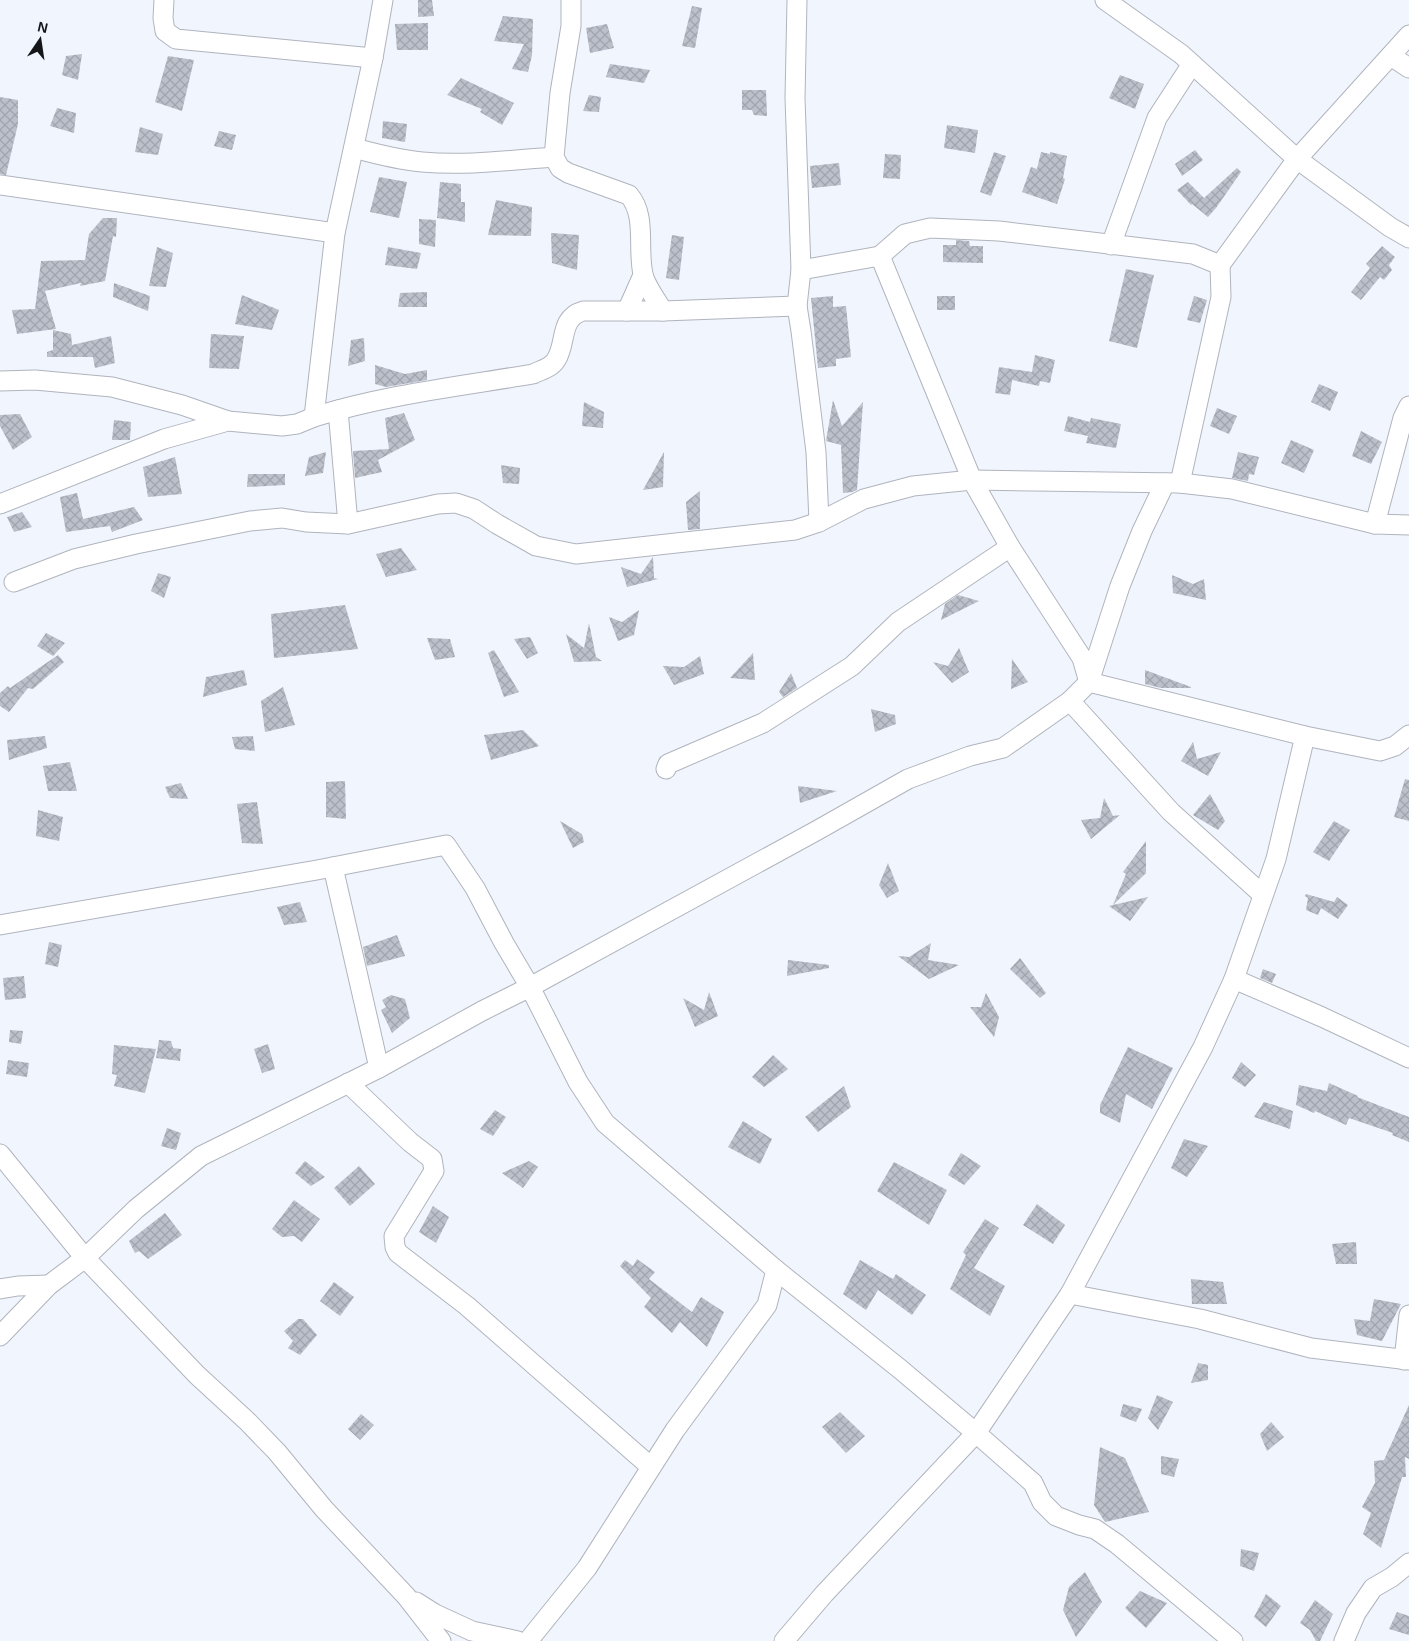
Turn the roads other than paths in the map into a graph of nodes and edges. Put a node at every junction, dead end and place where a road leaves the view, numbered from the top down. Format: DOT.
graph roads {
  1 [pos="164,0"];
  2 [pos="383,0"];
  3 [pos="571,0"];
  4 [pos="797,0"];
  5 [pos="1105,0"];
  6 [pos="1409,35"];
  7 [pos="1391,56"];
  8 [pos="373,58"];
  9 [pos="1192,64"];
  10 [pos="1409,68"];
  11 [pos="354,148"];
  12 [pos="554,157"];
  13 [pos="1297,159"];
  14 [pos="0,185"];
  15 [pos="335,233"];
  16 [pos="1409,238"];
  17 [pos="1111,244"];
  18 [pos="880,256"];
  19 [pos="1220,265"];
  20 [pos="802,270"];
  21 [pos="643,275"];
  22 [pos="797,306"];
  23 [pos="628,311"];
  24 [pos="663,311"];
  25 [pos="0,381"];
  26 [pos="1409,406"];
  27 [pos="338,410"];
  28 [pos="314,417"];
  29 [pos="228,421"];
  30 [pos="972,480"];
  31 [pos="1172,483"];
  32 [pos="0,504"];
  33 [pos="819,522"];
  34 [pos="348,524"];
  35 [pos="1375,524"];
  36 [pos="1409,525"];
  37 [pos="1010,547"];
  38 [pos="14,582"];
  39 [pos="1089,682"];
  40 [pos="1070,701"];
  41 [pos="1409,735"];
  42 [pos="1305,736"];
  43 [pos="666,769"];
  44 [pos="333,867"];
  45 [pos="1263,895"];
  46 [pos="0,925"];
  47 [pos="1234,980"];
  48 [pos="530,987"];
  49 [pos="1409,1058"];
  50 [pos="378,1068"];
  51 [pos="348,1083"];
  52 [pos="0,1154"];
  53 [pos="86,1258"];
  54 [pos="776,1270"];
  55 [pos="49,1285"];
  56 [pos="798,1287"];
  57 [pos="0,1289"];
  58 [pos="1070,1294"];
  59 [pos="767,1305"];
  60 [pos="1409,1315"];
  61 [pos="0,1336"];
  62 [pos="1406,1360"];
  63 [pos="976,1434"];
  64 [pos="652,1467"];
  65 [pos="1409,1563"];
  66 [pos="406,1596"];
  67 [pos="1223,1638"];
  68 [pos="441,1641"];
  69 [pos="518,1641"];
  70 [pos="528,1641"];
  71 [pos="784,1641"];
  72 [pos="1344,1641"];
  1 -- 8 [label="street"];
  2 -- 8 [label="street"];
  3 -- 12 [label="street"];
  4 -- 20 [label="street"];
  5 -- 9 [label="street"];
  6 -- 7 [label="street"];
  7 -- 10 [label="street"];
  7 -- 13 [label="street"];
  8 -- 11 [label="street"];
  9 -- 13 [label="street"];
  9 -- 17 [label="street"];
  11 -- 12 [label="street"];
  11 -- 15 [label="street"];
  12 -- 21 [label="street"];
  13 -- 16 [label="street"];
  13 -- 19 [label="street"];
  14 -- 15 [label="street"];
  15 -- 28 [label="street"];
  17 -- 18 [label="street"];
  17 -- 19 [label="street"];
  18 -- 20 [label="street"];
  18 -- 30 [label="street"];
  19 -- 31 [label="street"];
  20 -- 22 [label="street"];
  21 -- 23 [label="street"];
  21 -- 24 [label="street"];
  22 -- 24 [label="street"];
  22 -- 33 [label="street"];
  23 -- 24 [label="street"];
  23 -- 27 [label="street"];
  25 -- 29 [label="street"];
  26 -- 35 [label="street"];
  27 -- 28 [label="street"];
  27 -- 34 [label="street"];
  28 -- 29 [label="street"];
  29 -- 32 [label="street"];
  30 -- 31 [label="street"];
  30 -- 33 [label="street"];
  30 -- 37 [label="street"];
  31 -- 35 [label="street"];
  31 -- 39 [label="street"];
  33 -- 34 [label="street"];
  34 -- 38 [label="street"];
  35 -- 36 [label="street"];
  37 -- 39 [label="street"];
  37 -- 43 [label="street"];
  39 -- 40 [label="street"];
  39 -- 42 [label="street"];
  40 -- 45 [label="street"];
  40 -- 48 [label="street"];
  41 -- 42 [label="street"];
  42 -- 45 [label="street"];
  44 -- 46 [label="street"];
  44 -- 48 [label="street"];
  44 -- 50 [label="street"];
  45 -- 47 [label="street"];
  47 -- 49 [label="street"];
  47 -- 58 [label="street"];
  48 -- 50 [label="street"];
  48 -- 54 [label="street"];
  50 -- 51 [label="street"];
  51 -- 53 [label="street"];
  51 -- 64 [label="street"];
  52 -- 53 [label="street"];
  53 -- 55 [label="street"];
  53 -- 66 [label="street"];
  54 -- 56 [label="street"];
  54 -- 59 [label="street"];
  55 -- 57 [label="street"];
  55 -- 61 [label="street"];
  56 -- 59 [label="street"];
  56 -- 63 [label="street"];
  58 -- 62 [label="street"];
  58 -- 63 [label="street"];
  59 -- 64 [label="street"];
  60 -- 62 [label="street"];
  63 -- 67 [label="street"];
  63 -- 71 [label="street"];
  64 -- 70 [label="street"];
  65 -- 72 [label="street"];
  66 -- 68 [label="street"];
  66 -- 69 [label="street"];
}
